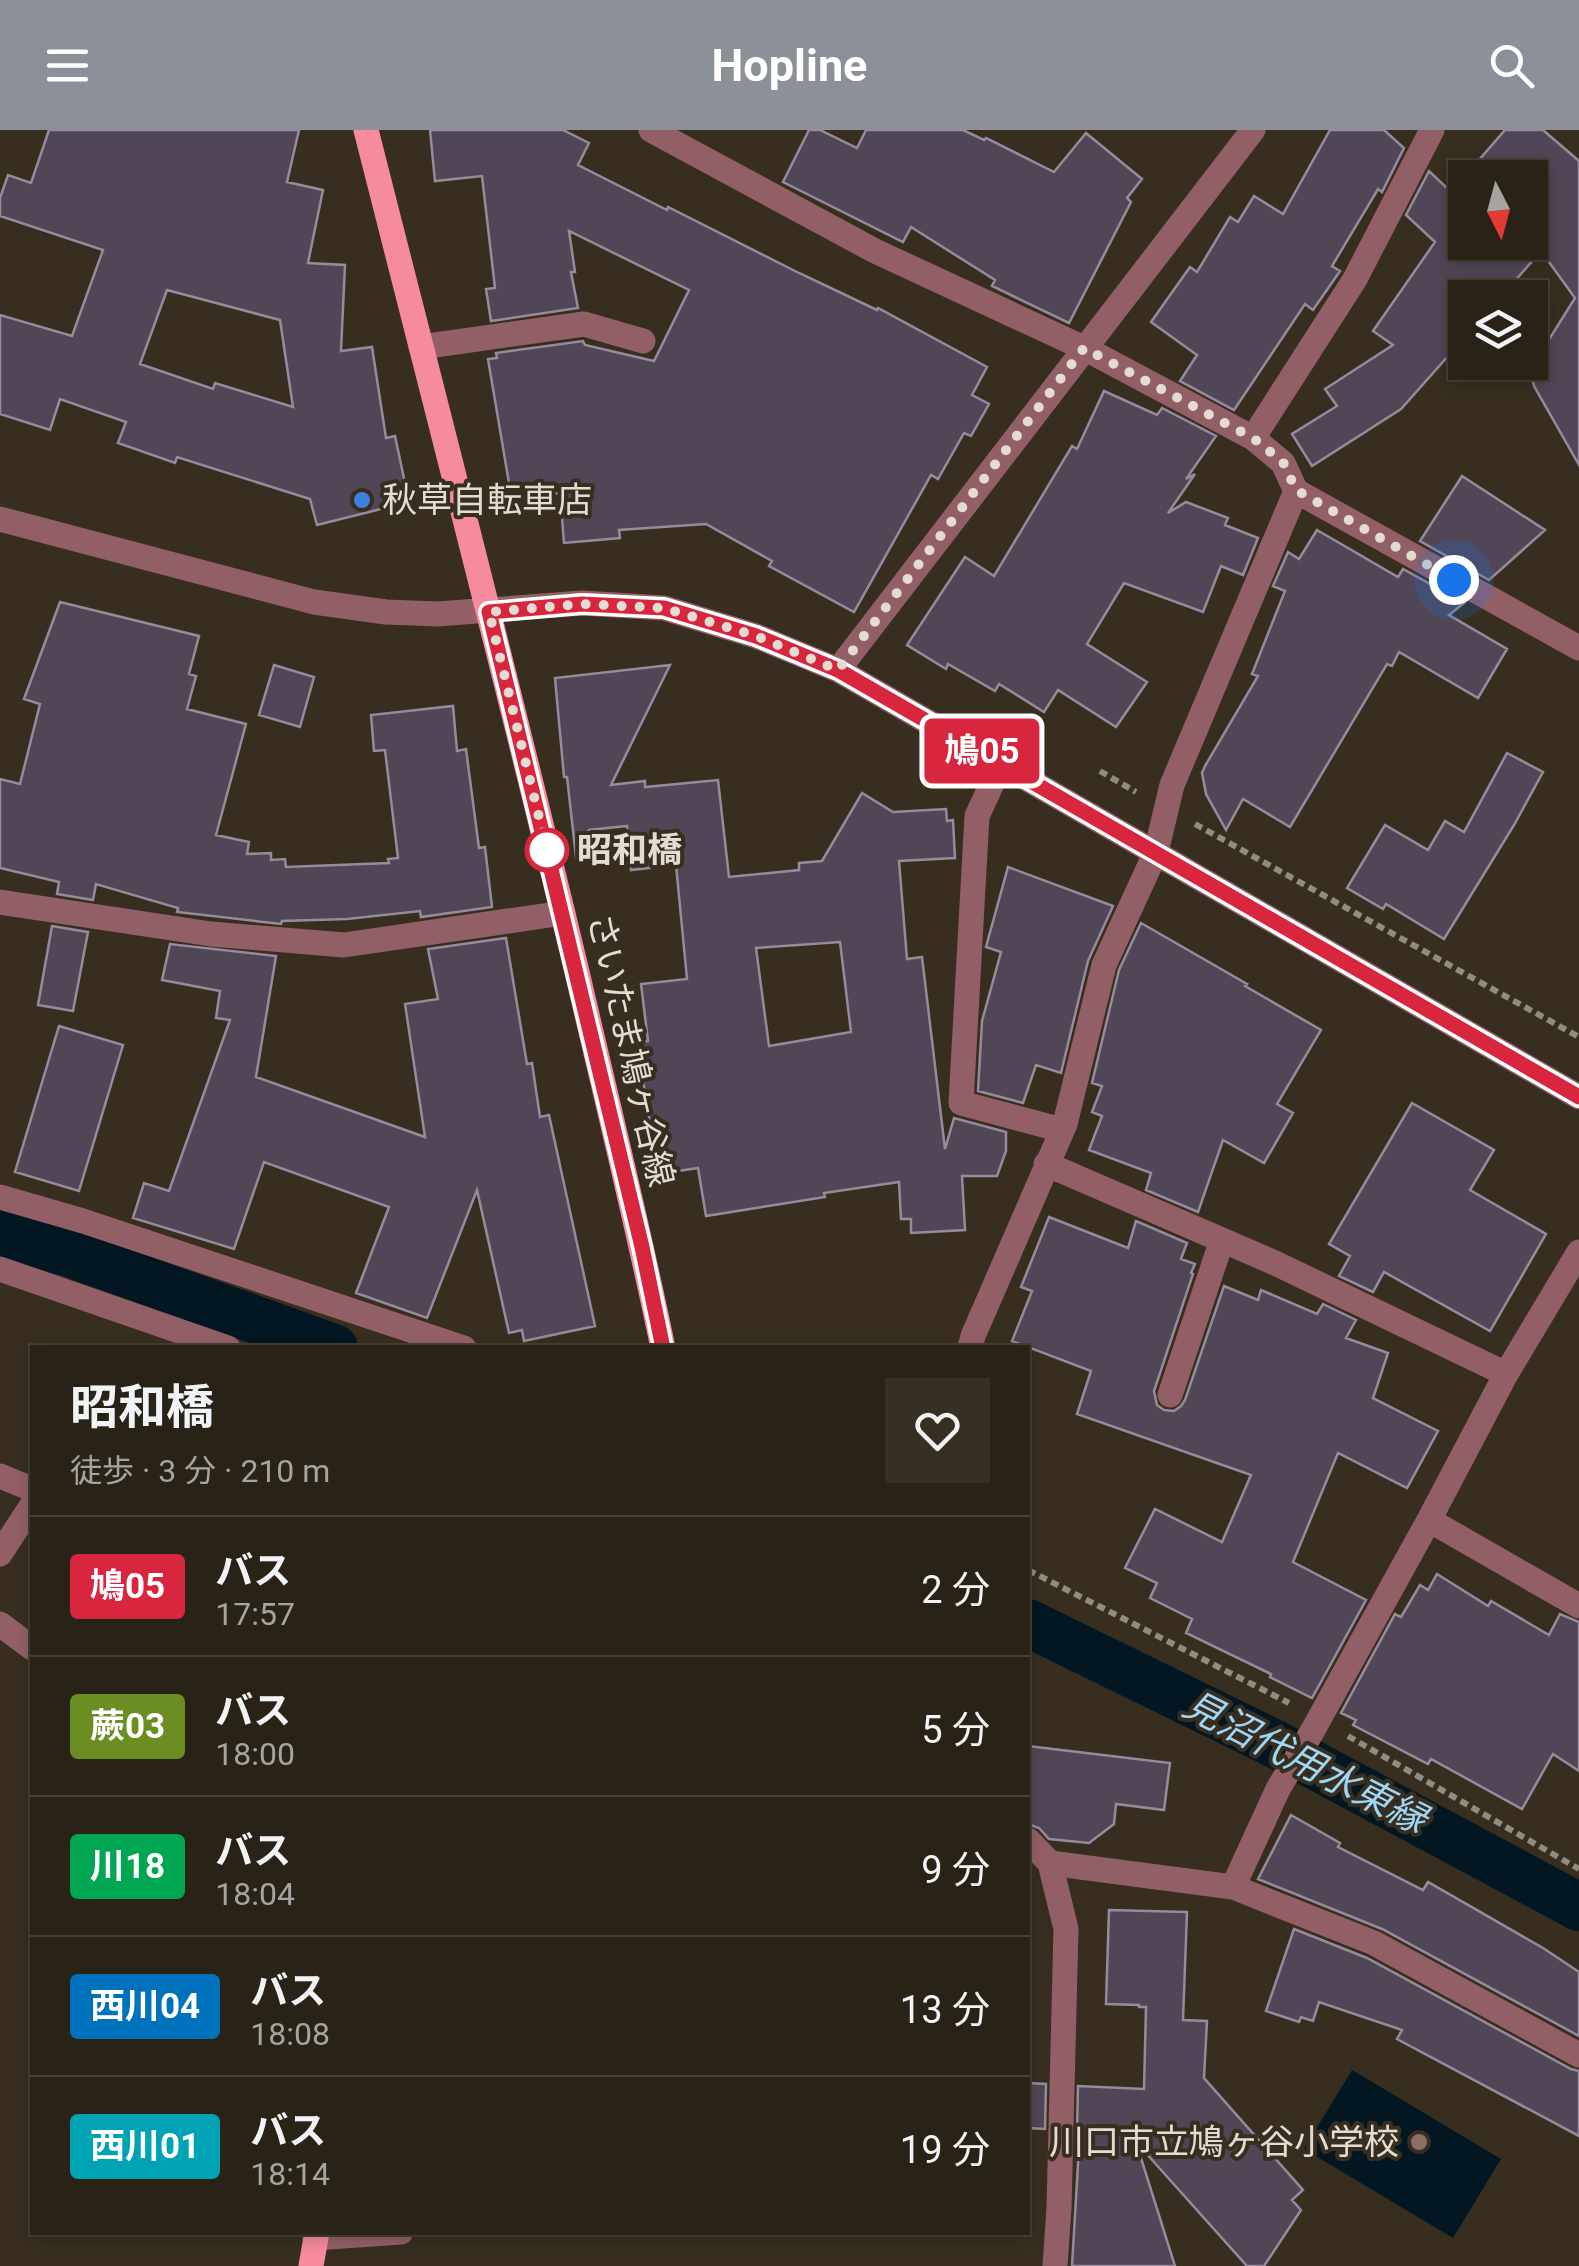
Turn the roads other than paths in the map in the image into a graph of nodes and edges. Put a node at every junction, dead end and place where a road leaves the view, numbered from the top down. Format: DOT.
graph roads {
  1 [pos="366,130"];
  2 [pos="651,130"];
  3 [pos="1252,130"];
  4 [pos="1432,130"];
  5 [pos="643,341"];
  6 [pos="421,348"];
  7 [pos="1084,348"];
  8 [pos="1253,438"];
  9 [pos="1296,490"];
  10 [pos="0,519"];
  11 [pos="489,612"];
  12 [pos="1579,648"];
  13 [pos="838,670"];
  14 [pos="1002,762"];
  15 [pos="1156,852"];
  16 [pos="0,902"];
  17 [pos="562,913"];
  18 [pos="1579,1097"];
  19 [pos="1062,1130"];
  20 [pos="1046,1164"];
  21 [pos="0,1197"];
  22 [pos="1222,1240"];
  23 [pos="1579,1252"];
  24 [pos="0,1269"];
  25 [pos="219,1345"];
  26 [pos="455,1345"];
  27 [pos="662,1345"];
  28 [pos="971,1345"];
  29 [pos="1506,1374"];
  30 [pos="1170,1394"];
  31 [pos="0,1476"];
  32 [pos="30,1489"];
  33 [pos="30,1509"];
  34 [pos="1429,1520"];
  35 [pos="0,1554"];
  36 [pos="1579,1606"];
  37 [pos="0,1624"];
  38 [pos="30,1646"];
  39 [pos="1030,1842"];
  40 [pos="1050,1863"];
  41 [pos="1233,1887"];
  42 [pos="1579,2055"];
  43 [pos="316,2235"];
  44 [pos="310,2266"];
  45 [pos="1054,2266"];
  1 -- 6 [label="main road, さいたま鳩ヶ谷線"];
  2 -- 7 [label="street"];
  3 -- 7 [label="street"];
  4 -- 8 [label="street"];
  5 -- 6 [label="street"];
  6 -- 11 [label="main road, さいたま鳩ヶ谷線"];
  7 -- 8 [label="street"];
  7 -- 13 [label="street"];
  8 -- 9 [label="street"];
  9 -- 12 [label="street"];
  9 -- 15 [label="street"];
  10 -- 11 [label="street"];
  11 -- 13 [label="street"];
  11 -- 17 [label="main road, さいたま鳩ヶ谷線"];
  13 -- 14 [label="street"];
  14 -- 15 [label="street"];
  14 -- 19 [label="street"];
  15 -- 18 [label="street"];
  15 -- 19 [label="street"];
  16 -- 17 [label="street"];
  17 -- 27 [label="main road, さいたま鳩ヶ谷線"];
  19 -- 20 [label="street"];
  20 -- 22 [label="street"];
  20 -- 28 [label="street"];
  21 -- 26 [label="street"];
  22 -- 29 [label="street"];
  22 -- 30 [label="street"];
  23 -- 29 [label="street"];
  24 -- 25 [label="street"];
  29 -- 34 [label="street"];
  31 -- 32 [label="street"];
  33 -- 35 [label="street"];
  34 -- 36 [label="street"];
  34 -- 41 [label="street"];
  37 -- 38 [label="street"];
  39 -- 40 [label="street"];
  40 -- 41 [label="street"];
  40 -- 45 [label="street"];
  41 -- 42 [label="street"];
  43 -- 44 [label="main road"];
}
